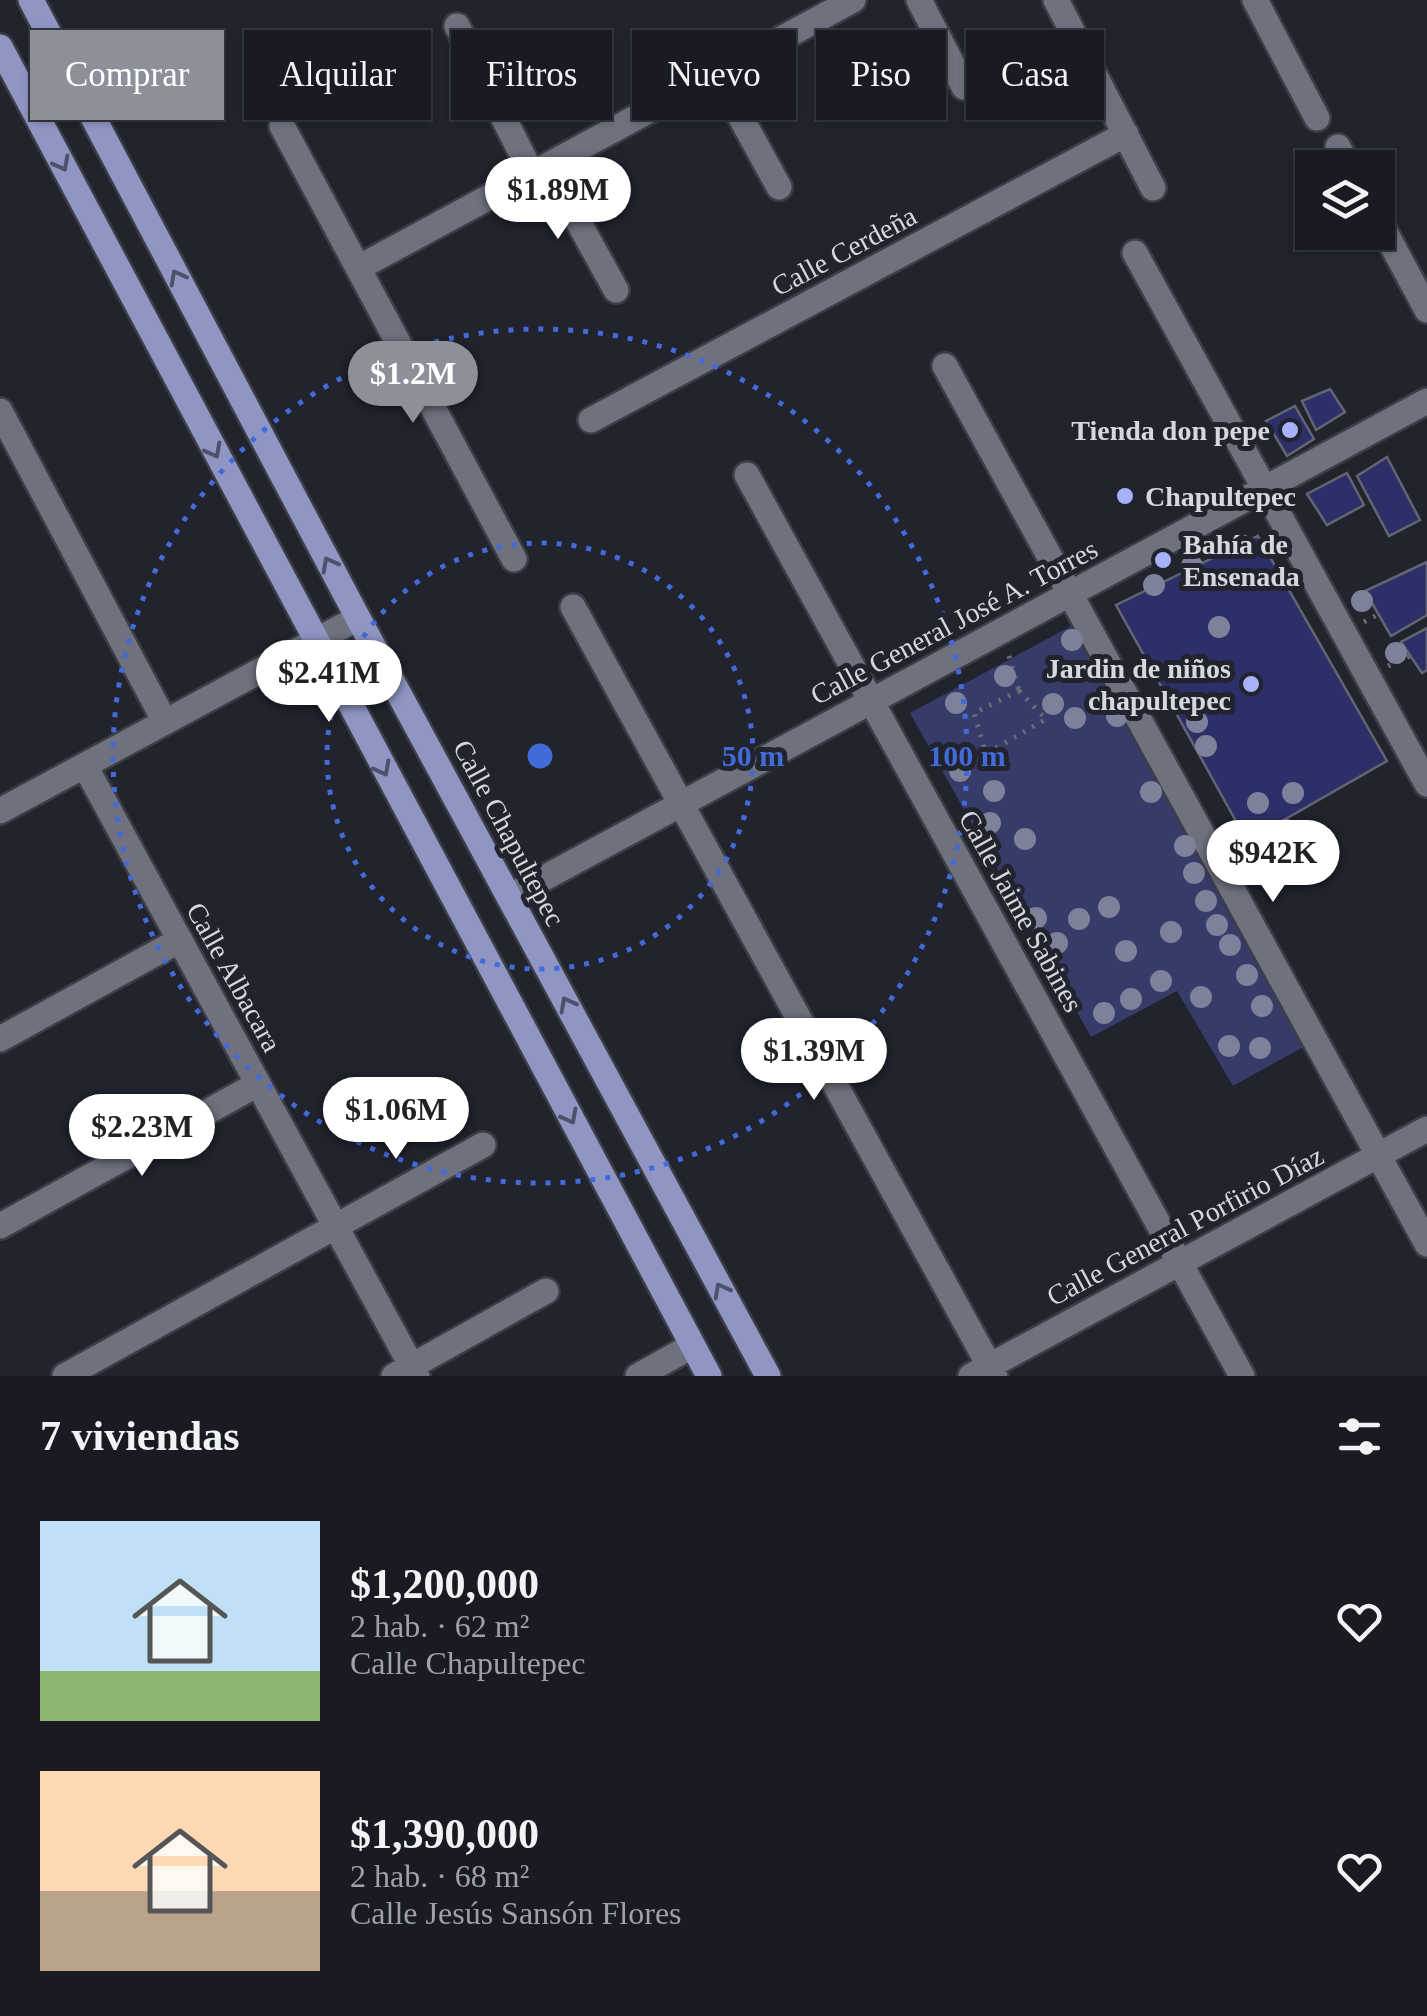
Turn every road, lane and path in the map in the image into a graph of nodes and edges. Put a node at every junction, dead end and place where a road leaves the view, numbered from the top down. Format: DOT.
graph roads {
  1 [pos="31,0"];
  2 [pos="852,0"];
  3 [pos="919,0"];
  4 [pos="1056,0"];
  5 [pos="1255,0"];
  6 [pos="457,26"];
  7 [pos="796,31"];
  8 [pos="0,47"];
  9 [pos="964,87"];
  10 [pos="1317,118"];
  11 [pos="634,120"];
  12 [pos="742,120"];
  13 [pos="282,126"];
  14 [pos="1126,134"];
  15 [pos="540,172"];
  16 [pos="779,187"];
  17 [pos="1153,188"];
  18 [pos="1395,250"];
  19 [pos="1135,253"];
  20 [pos="360,268"];
  21 [pos="616,290"];
  22 [pos="1427,310"];
  23 [pos="945,366"];
  24 [pos="1427,400"];
  25 [pos="0,411"];
  26 [pos="591,420"];
  27 [pos="748,476"];
  28 [pos="1264,488"];
  29 [pos="514,559"];
  30 [pos="1070,594"];
  31 [pos="573,607"];
  32 [pos="358,618"];
  33 [pos="1002,630"];
  34 [pos="315,640"];
  35 [pos="1019,691"];
  36 [pos="872,701"];
  37 [pos="165,722"];
  38 [pos="85,766"];
  39 [pos="1427,784"];
  40 [pos="681,804"];
  41 [pos="0,812"];
  42 [pos="510,897"];
  43 [pos="180,940"];
  44 [pos="0,1039"];
  45 [pos="258,1084"];
  46 [pos="1427,1128"];
  47 [pos="482,1145"];
  48 [pos="1378,1155"];
  49 [pos="0,1226"];
  50 [pos="335,1226"];
  51 [pos="1427,1244"];
  52 [pos="1180,1262"];
  53 [pos="546,1292"];
  54 [pos="692,1346"];
  55 [pos="407,1373"];
  56 [pos="985,1373"];
  57 [pos="65,1376"];
  58 [pos="638,1376"];
  59 [pos="708,1376"];
  60 [pos="768,1376"];
  61 [pos="1242,1376"];
  32 -- 1 [label="main road, Calle Chapultepec, one-way"];
  2 -- 7 [label="street"];
  3 -- 9 [label="street"];
  4 -- 14 [label="street"];
  5 -- 10 [label="street"];
  6 -- 15 [label="street"];
  8 -- 34 [label="main road, one-way"];
  11 -- 15 [label="street"];
  12 -- 16 [label="street"];
  13 -- 20 [label="street"];
  14 -- 17 [label="street"];
  14 -- 26 [label="street, Calle Cerdeña"];
  15 -- 20 [label="street"];
  15 -- 21 [label="street"];
  18 -- 22 [label="street"];
  19 -- 28 [label="street"];
  20 -- 29 [label="street"];
  23 -- 30 [label="street"];
  24 -- 28 [label="street, Calle General José A. Torres"];
  25 -- 37 [label="street"];
  27 -- 36 [label="street, Calle Jaime Sabines"];
  28 -- 30 [label="street, Calle General José A. Torres"];
  28 -- 39 [label="street"];
  30 -- 33 [label="street, Calle General José A. Torres"];
  30 -- 48 [label="street"];
  31 -- 40 [label="street"];
  32 -- 34 [label="street"];
  32 -- 42 [label="main road, Calle Chapultepec"];
  33 -- 35 [label="path"];
  33 -- 36 [label="street, Calle General José A. Torres"];
  34 -- 37 [label="street"];
  34 -- 54 [label="main road, one-way"];
  35 -- 35 [label="path"];
  36 -- 40 [label="street, Calle General José A. Torres"];
  36 -- 52 [label="street, Calle Jaime Sabines"];
  37 -- 38 [label="street"];
  38 -- 41 [label="street"];
  38 -- 43 [label="street, Calle Albacara"];
  40 -- 42 [label="street, Calle General José A. Torres"];
  40 -- 56 [label="street"];
  60 -- 42 [label="main road, Calle Chapultepec, one-way"];
  43 -- 44 [label="street"];
  43 -- 45 [label="street, Calle Albacara"];
  45 -- 49 [label="street"];
  45 -- 50 [label="street, Calle Albacara"];
  46 -- 48 [label="street, Calle General Porfirio Díaz"];
  47 -- 50 [label="street"];
  48 -- 51 [label="street"];
  48 -- 52 [label="street, Calle General Porfirio Díaz"];
  50 -- 55 [label="street, Calle Albacara"];
  50 -- 57 [label="street"];
  52 -- 56 [label="street, Calle General Porfirio Díaz"];
  52 -- 61 [label="street, Calle Jaime Sabines"];
  53 -- 55 [label="street"];
  54 -- 58 [label="street"];
  54 -- 59 [label="main road"];
}
